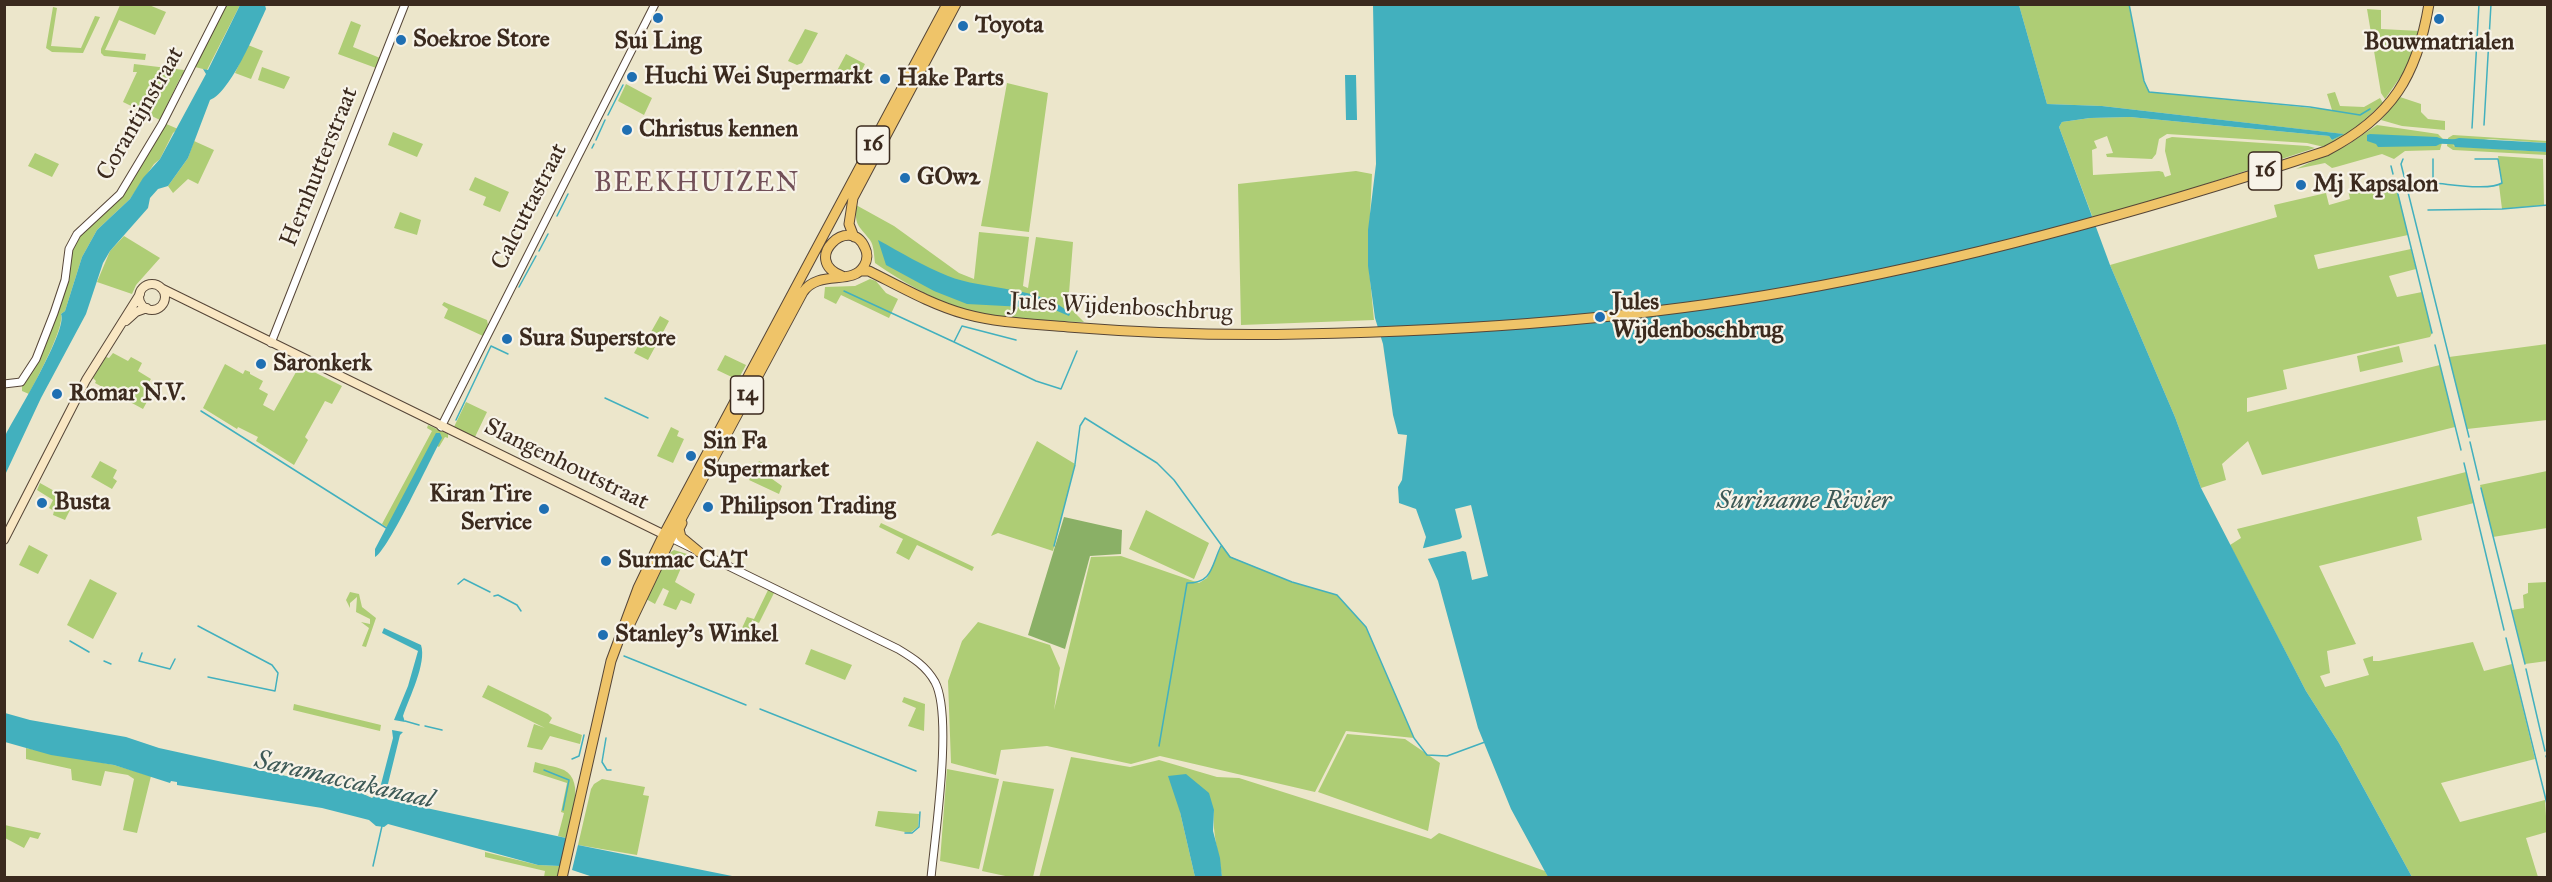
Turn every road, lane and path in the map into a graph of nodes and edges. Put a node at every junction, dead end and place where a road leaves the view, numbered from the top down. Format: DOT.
graph roads {
  1 [pos="223,4"];
  2 [pos="405,4"];
  3 [pos="655,4"];
  4 [pos="947,4"];
  5 [pos="956,4"];
  6 [pos="2429,4"];
  7 [pos="850,189"];
  8 [pos="855,237"];
  9 [pos="829,245"];
  10 [pos="866,260"];
  11 [pos="861,271"];
  12 [pos="842,276"];
  13 [pos="799,285"];
  14 [pos="161,288"];
  15 [pos="910,290"];
  16 [pos="140,294"];
  17 [pos="186,300"];
  18 [pos="163,303"];
  19 [pos="147,308"];
  20 [pos="122,324"];
  21 [pos="271,343"];
  22 [pos="4,384"];
  23 [pos="441,427"];
  24 [pos="690,501"];
  25 [pos="667,536"];
  26 [pos="4,540"];
  27 [pos="699,552"];
  28 [pos="564,878"];
  29 [pos="931,878"];
  1 -- 22 [label="street, Corantijnstraat"];
  2 -- 21 [label="street, Hernhutterstraat"];
  3 -- 23 [label="street, Calcuttastraat"];
  4 -- 7 [label="main road, 16"];
  5 -- 8 [label="main road, 16"];
  6 -- 15 [label="main road, Jules Wijdenboschbrug / 16"];
  7 -- 9 [label="main road"];
  7 -- 13 [label="main road, 16"];
  8 -- 9 [label="main road"];
  8 -- 10 [label="main road, 16"];
  9 -- 12 [label="main road"];
  9 -- 13 [label="main road, 14"];
  10 -- 11 [label="main road"];
  10 -- 15 [label="main road, Jules Wijdenboschbrug / 16"];
  11 -- 12 [label="main road"];
  11 -- 15 [label="main road, Jules Wijdenboschbrug / 16"];
  12 -- 24 [label="main road, 14"];
  13 -- 25 [label="main road, 14"];
  14 -- 16 [label="main road"];
  14 -- 17 [label="main road, Slangenhoutstraat"];
  14 -- 18 [label="main road"];
  16 -- 19 [label="main road"];
  16 -- 20 [label="main road"];
  17 -- 18 [label="main road"];
  17 -- 21 [label="main road, Slangenhoutstraat"];
  18 -- 19 [label="main road"];
  19 -- 20 [label="main road"];
  20 -- 26 [label="main road"];
  21 -- 23 [label="main road, Slangenhoutstraat"];
  23 -- 25 [label="main road, Slangenhoutstraat"];
  24 -- 25 [label="main road, 14"];
  24 -- 27 [label="main road"];
  25 -- 27 [label="street, Slangenhoutstraat"];
  25 -- 28 [label="main road, 14"];
  27 -- 29 [label="street, Slangenhoutstraat"];
}
